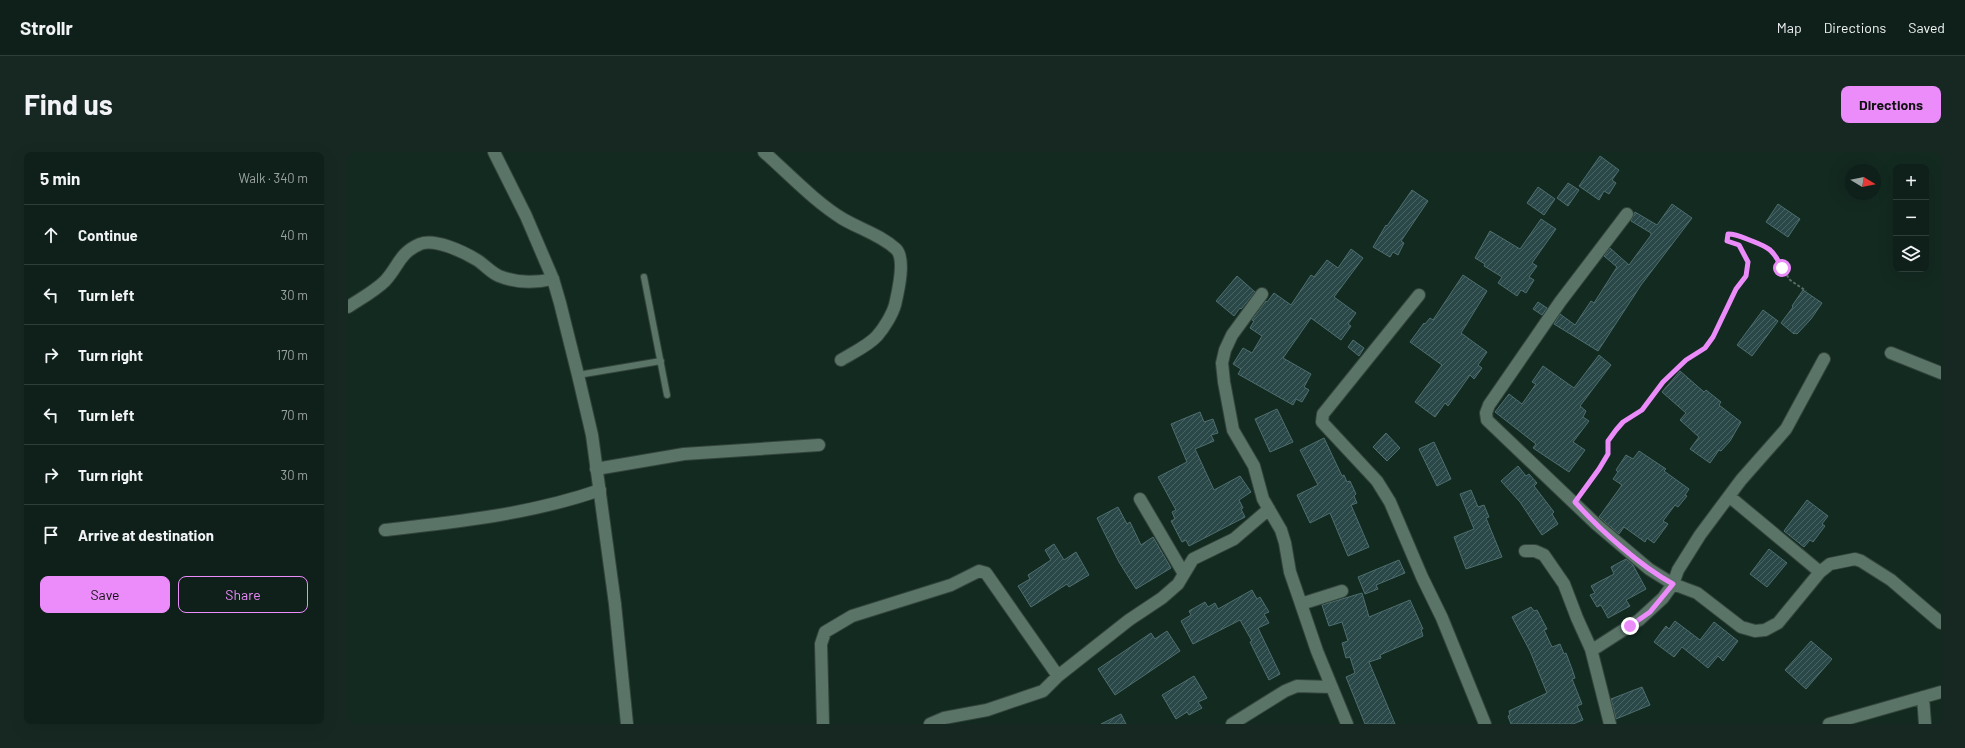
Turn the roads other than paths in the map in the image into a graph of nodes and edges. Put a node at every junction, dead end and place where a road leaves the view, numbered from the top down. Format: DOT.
graph roads {
  1 [pos="494,152"];
  2 [pos="764,152"];
  3 [pos="1627,214"];
  4 [pos="644,277"];
  5 [pos="553,279"];
  6 [pos="1262,294"];
  7 [pos="1418,295"];
  8 [pos="348,307"];
  9 [pos="1891,353"];
  10 [pos="1824,359"];
  11 [pos="841,360"];
  12 [pos="661,361"];
  13 [pos="1941,373"];
  14 [pos="578,375"];
  15 [pos="667,395"];
  16 [pos="818,445"];
  17 [pos="596,468"];
  18 [pos="600,490"];
  19 [pos="1730,497"];
  20 [pos="1140,499"];
  21 [pos="1269,509"];
  22 [pos="385,530"];
  23 [pos="1525,551"];
  24 [pos="1820,572"];
  25 [pos="1184,574"];
  26 [pos="1673,584"];
  27 [pos="1342,591"];
  28 [pos="1301,604"];
  29 [pos="1938,618"];
  30 [pos="1591,649"];
  31 [pos="1058,676"];
  32 [pos="1332,686"];
  33 [pos="1941,692"];
  34 [pos="1923,697"];
  35 [pos="627,724"];
  36 [pos="823,724"];
  37 [pos="930,724"];
  38 [pos="1232,724"];
  39 [pos="1347,724"];
  40 [pos="1485,724"];
  41 [pos="1610,724"];
  42 [pos="1829,724"];
  43 [pos="1925,724"];
  1 -- 5 [label="street"];
  2 -- 11 [label="street"];
  3 -- 26 [label="street"];
  4 -- 12 [label="lane"];
  5 -- 8 [label="street"];
  5 -- 14 [label="street"];
  6 -- 21 [label="street"];
  7 -- 40 [label="street"];
  9 -- 13 [label="street"];
  10 -- 19 [label="street"];
  12 -- 14 [label="lane"];
  12 -- 15 [label="lane"];
  14 -- 17 [label="street"];
  16 -- 17 [label="street"];
  17 -- 18 [label="street"];
  18 -- 22 [label="street"];
  18 -- 35 [label="street"];
  19 -- 24 [label="street"];
  19 -- 26 [label="street"];
  20 -- 25 [label="street"];
  21 -- 25 [label="street"];
  21 -- 28 [label="street"];
  23 -- 30 [label="street"];
  24 -- 26 [label="street"];
  24 -- 29 [label="street"];
  25 -- 31 [label="street"];
  26 -- 30 [label="street"];
  27 -- 28 [label="street"];
  28 -- 32 [label="street"];
  30 -- 41 [label="street"];
  31 -- 36 [label="street"];
  31 -- 37 [label="street"];
  32 -- 38 [label="street"];
  32 -- 39 [label="street"];
  33 -- 34 [label="street"];
  34 -- 42 [label="street"];
  34 -- 43 [label="street"];
}
